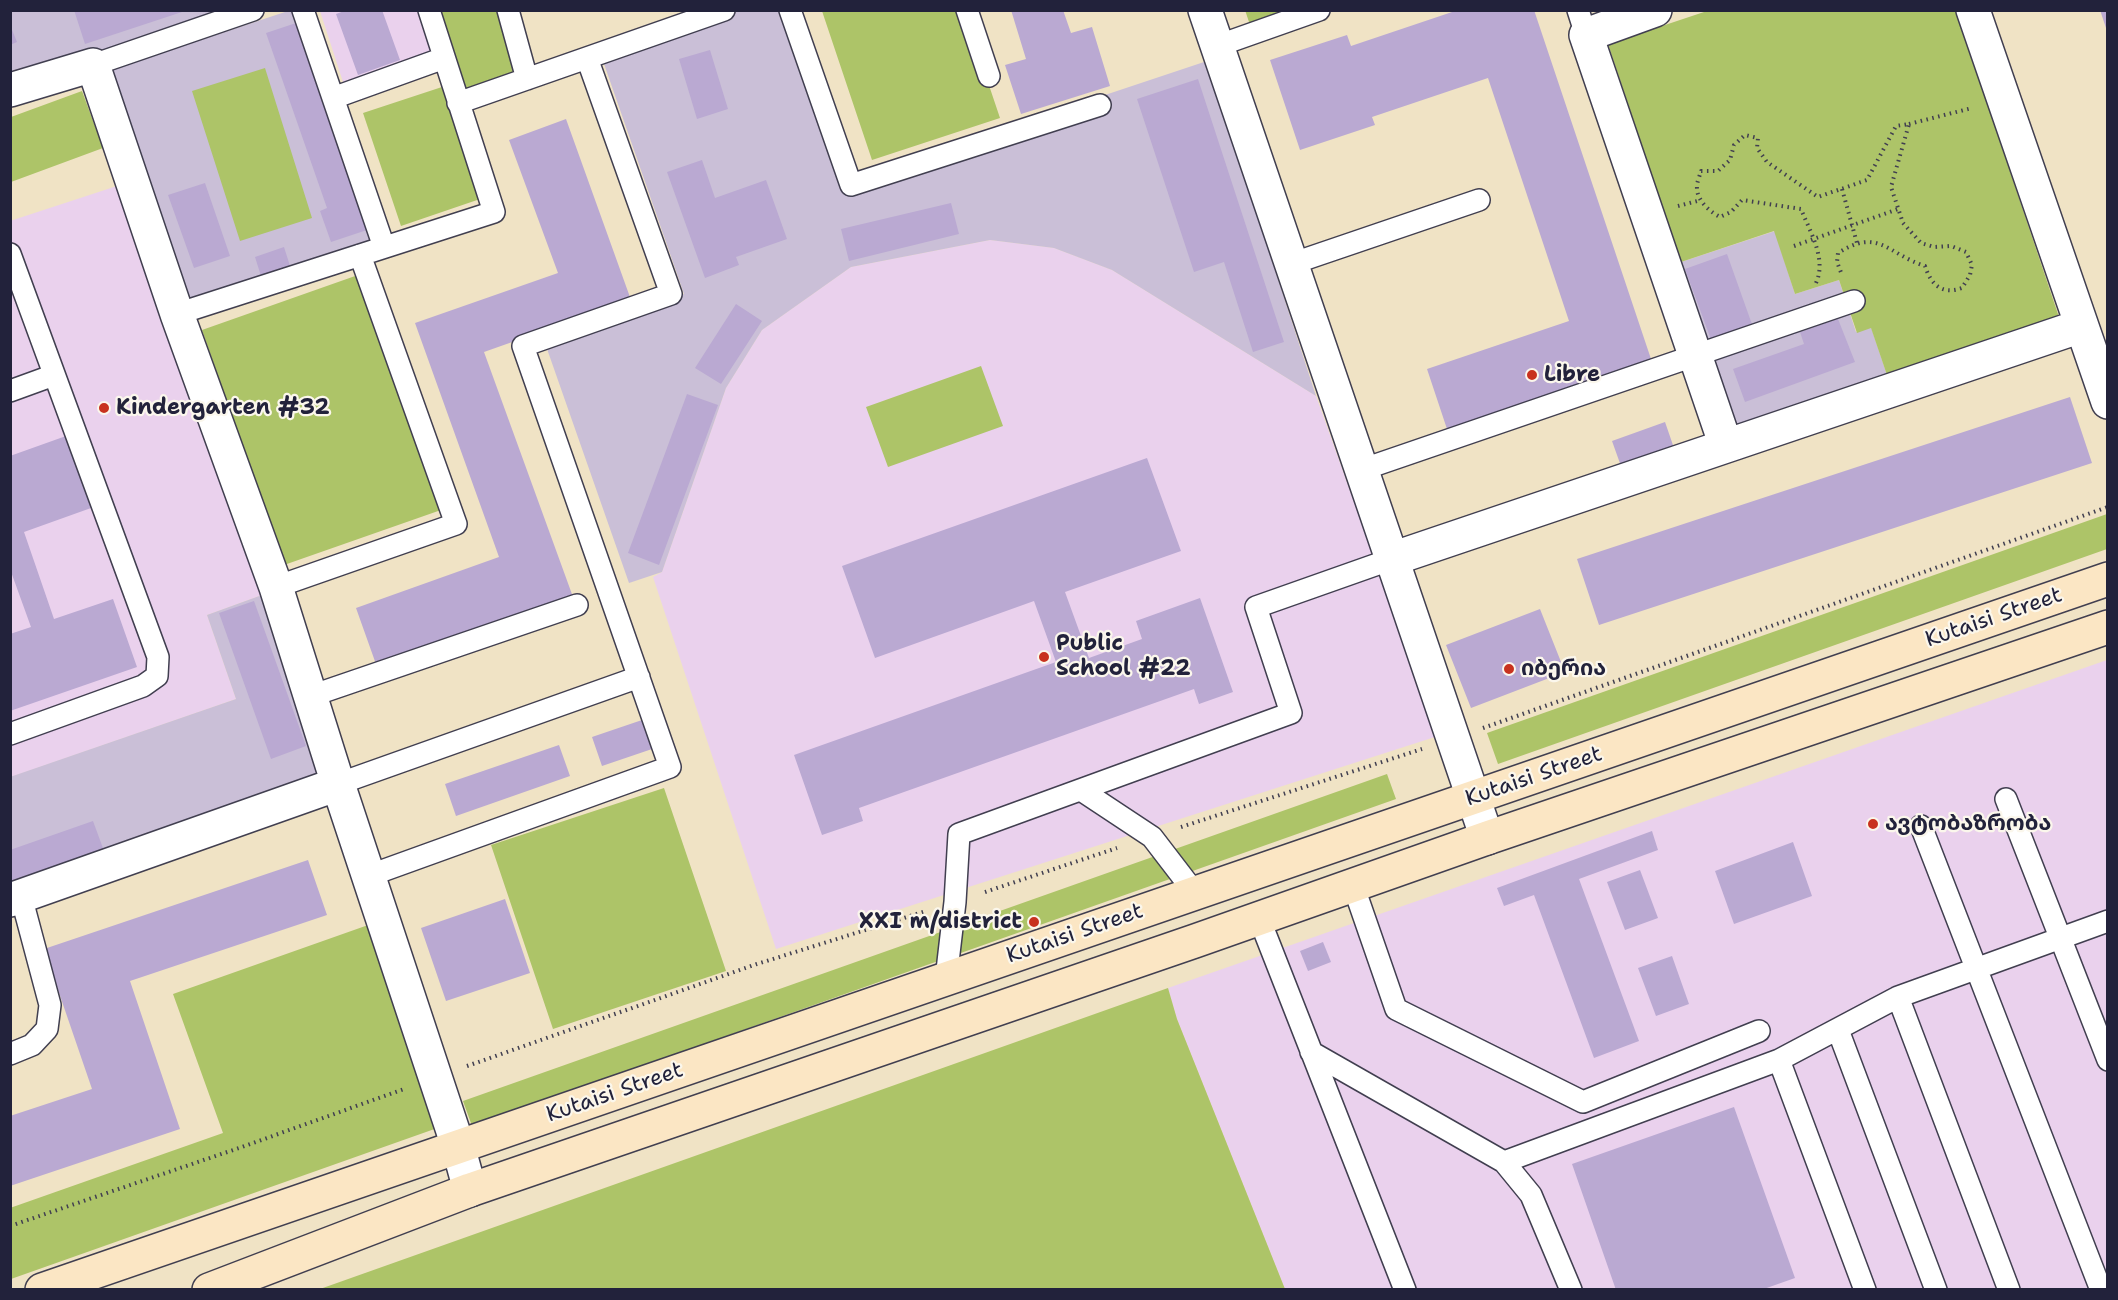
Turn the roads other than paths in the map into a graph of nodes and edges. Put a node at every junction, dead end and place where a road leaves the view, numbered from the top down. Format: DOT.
graph roads {
  1 [pos="253,10"];
  2 [pos="303,10"];
  3 [pos="429,10"];
  4 [pos="508,10"];
  5 [pos="790,10"];
  6 [pos="967,10"];
  7 [pos="1205,10"];
  8 [pos="1319,10"];
  9 [pos="1655,10"];
  10 [pos="1973,10"];
  11 [pos="718,11"];
  12 [pos="1582,23"];
  13 [pos="1217,46"];
  14 [pos="444,58"];
  15 [pos="587,58"];
  16 [pos="93,65"];
  17 [pos="989,76"];
  18 [pos="527,79"];
  19 [pos="10,90"];
  20 [pos="333,98"];
  21 [pos="458,103"];
  22 [pos="1100,105"];
  23 [pos="1479,200"];
  24 [pos="384,247"];
  25 [pos="10,254"];
  26 [pos="360,255"];
  27 [pos="1291,264"];
  28 [pos="1854,301"];
  29 [pos="177,314"];
  30 [pos="2081,326"];
  31 [pos="1695,355"];
  32 [pos="54,375"];
  33 [pos="10,391"];
  34 [pos="2108,402"];
  35 [pos="1726,446"];
  36 [pos="1362,470"];
  37 [pos="1392,559"];
  38 [pos="2108,579"];
  39 [pos="276,587"];
  40 [pos="577,605"];
  41 [pos="2108,627"];
  42 [pos="639,676"];
  43 [pos="311,696"];
  44 [pos="10,734"];
  45 [pos="338,784"];
  46 [pos="1081,790"];
  47 [pos="1473,798"];
  48 [pos="2006,799"];
  49 [pos="1921,826"];
  50 [pos="1487,838"];
  51 [pos="368,876"];
  52 [pos="1353,885"];
  53 [pos="1195,893"];
  54 [pos="16,898"];
  55 [pos="1259,918"];
  56 [pos="2108,921"];
  57 [pos="2059,939"];
  58 [pos="1976,969"];
  59 [pos="946,979"];
  60 [pos="1898,997"];
  61 [pos="1838,1030"];
  62 [pos="1759,1031"];
  63 [pos="1311,1052"];
  64 [pos="10,1054"];
  65 [pos="1779,1060"];
  66 [pos="2108,1060"];
  67 [pos="458,1146"];
  68 [pos="1504,1161"];
  69 [pos="470,1190"];
  70 [pos="42,1290"];
  71 [pos="209,1290"];
  72 [pos="1405,1290"];
  73 [pos="1571,1290"];
  74 [pos="1865,1290"];
  75 [pos="1936,1290"];
  76 [pos="2009,1290"];
  77 [pos="2101,1290"];
  1 -- 16 [label="lane"];
  2 -- 20 [label="lane"];
  3 -- 14 [label="lane"];
  4 -- 18 [label="lane"];
  5 -- 22 [label="lane"];
  6 -- 17 [label="lane"];
  7 -- 13 [label="street"];
  8 -- 13 [label="lane"];
  9 -- 12 [label="street"];
  10 -- 30 [label="street"];
  11 -- 15 [label="lane"];
  12 -- 31 [label="street"];
  13 -- 27 [label="street"];
  14 -- 20 [label="lane"];
  14 -- 21 [label="lane"];
  15 -- 18 [label="lane"];
  15 -- 42 [label="lane"];
  16 -- 19 [label="street"];
  16 -- 29 [label="street"];
  18 -- 21 [label="lane"];
  20 -- 24 [label="lane"];
  21 -- 24 [label="lane"];
  23 -- 27 [label="lane"];
  24 -- 26 [label="lane"];
  25 -- 32 [label="lane"];
  26 -- 29 [label="lane"];
  26 -- 39 [label="lane"];
  27 -- 36 [label="street"];
  28 -- 31 [label="lane"];
  29 -- 39 [label="street"];
  30 -- 34 [label="street"];
  30 -- 35 [label="street"];
  31 -- 35 [label="street"];
  31 -- 36 [label="lane"];
  32 -- 33 [label="lane"];
  32 -- 44 [label="lane"];
  35 -- 37 [label="street"];
  36 -- 37 [label="street"];
  37 -- 46 [label="lane"];
  37 -- 47 [label="street"];
  38 -- 47 [label="street, Kutaisi Street"];
  39 -- 43 [label="street"];
  40 -- 43 [label="lane"];
  41 -- 50 [label="street, Kutaisi Street"];
  42 -- 45 [label="lane"];
  42 -- 51 [label="lane"];
  43 -- 45 [label="street"];
  45 -- 51 [label="street"];
  45 -- 54 [label="street"];
  46 -- 53 [label="lane"];
  46 -- 59 [label="lane"];
  47 -- 50 [label="street"];
  47 -- 53 [label="street, Kutaisi Street"];
  48 -- 57 [label="lane"];
  49 -- 58 [label="lane"];
  50 -- 52 [label="street, Kutaisi Street"];
  51 -- 67 [label="street"];
  52 -- 55 [label="street, Kutaisi Street"];
  52 -- 62 [label="lane"];
  53 -- 59 [label="street, Kutaisi Street"];
  54 -- 64 [label="lane"];
  55 -- 63 [label="lane"];
  55 -- 69 [label="street, Kutaisi Street"];
  56 -- 57 [label="lane"];
  57 -- 58 [label="lane"];
  57 -- 66 [label="lane"];
  58 -- 60 [label="lane"];
  58 -- 77 [label="lane"];
  59 -- 67 [label="street, Kutaisi Street"];
  60 -- 61 [label="lane"];
  60 -- 76 [label="lane"];
  61 -- 65 [label="lane"];
  61 -- 75 [label="lane"];
  63 -- 68 [label="lane"];
  63 -- 72 [label="lane"];
  65 -- 68 [label="lane"];
  65 -- 74 [label="lane"];
  67 -- 69 [label="street"];
  67 -- 70 [label="street, Kutaisi Street"];
  68 -- 73 [label="lane"];
  69 -- 71 [label="street, Kutaisi Street"];
}
